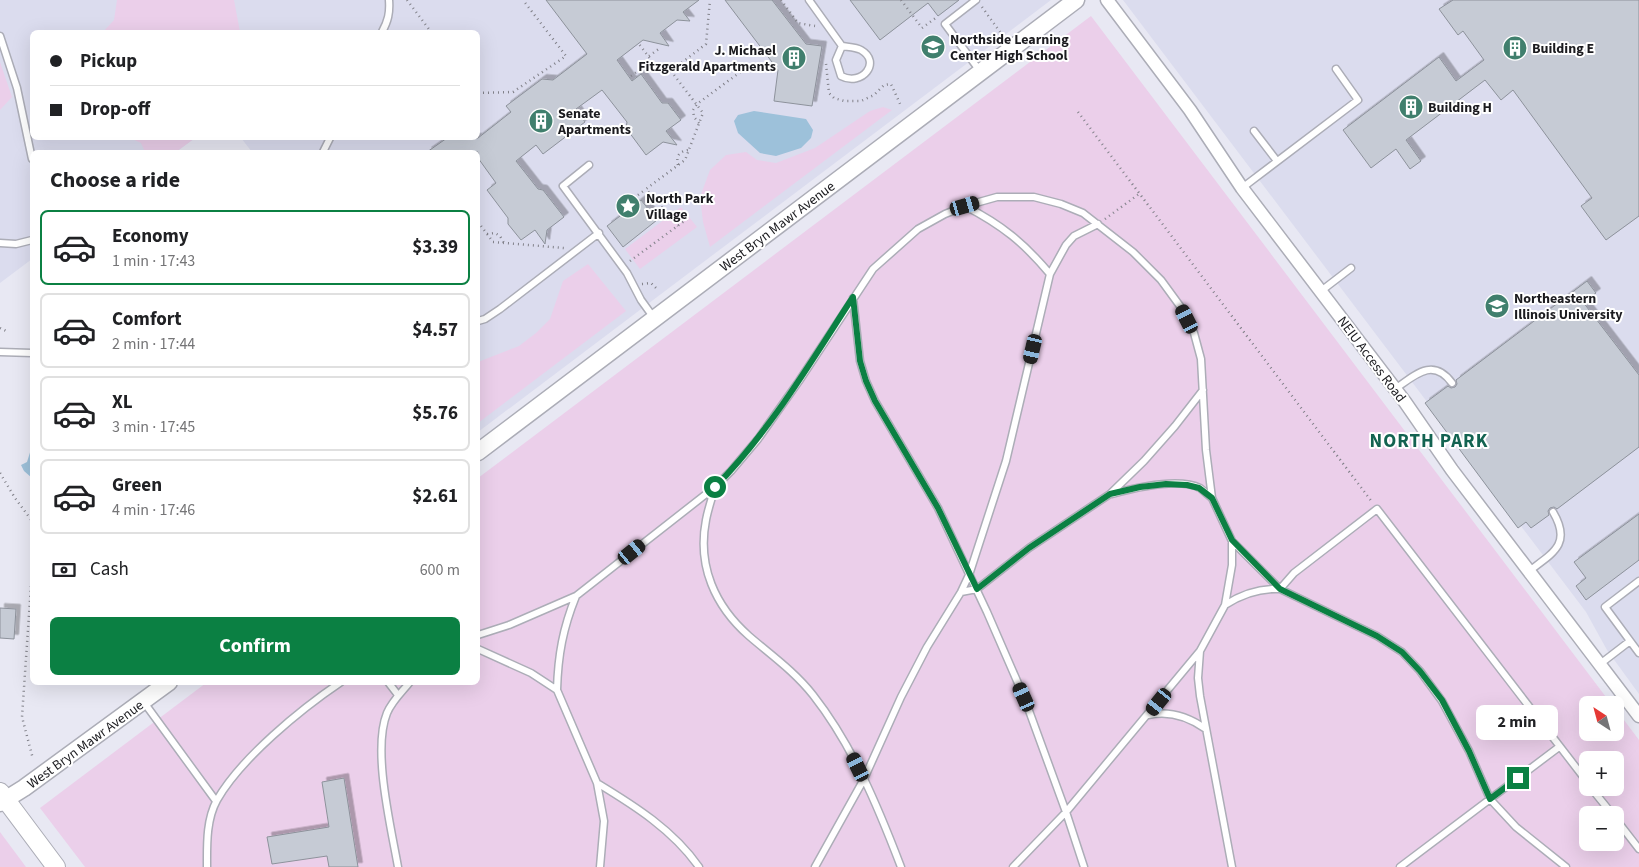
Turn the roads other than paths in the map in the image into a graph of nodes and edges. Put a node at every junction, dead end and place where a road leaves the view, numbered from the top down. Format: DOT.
graph roads {
  1 [pos="389,0"];
  2 [pos="809,0"];
  3 [pos="976,0"];
  4 [pos="1076,0"];
  5 [pos="1107,0"];
  6 [pos="383,30"];
  7 [pos="0,36"];
  8 [pos="842,46"];
  9 [pos="1336,70"];
  10 [pos="981,72"];
  11 [pos="1254,131"];
  12 [pos="30,150"];
  13 [pos="1277,161"];
  14 [pos="589,166"];
  15 [pos="1242,188"];
  16 [pos="965,206"];
  17 [pos="1098,224"];
  18 [pos="599,234"];
  19 [pos="30,240"];
  20 [pos="0,243"];
  21 [pos="1351,268"];
  22 [pos="1050,274"];
  23 [pos="1320,291"];
  24 [pos="853,297"];
  25 [pos="654,319"];
  26 [pos="480,320"];
  27 [pos="0,352"];
  28 [pos="30,353"];
  29 [pos="1452,383"];
  30 [pos="1395,389"];
  31 [pos="1203,390"];
  32 [pos="480,450"];
  33 [pos="715,487"];
  34 [pos="1110,494"];
  35 [pos="1212,498"];
  36 [pos="1552,512"];
  37 [pos="1232,540"];
  38 [pos="1529,571"];
  39 [pos="969,575"];
  40 [pos="1639,581"];
  41 [pos="977,589"];
  42 [pos="1280,589"];
  43 [pos="961,592"];
  44 [pos="576,596"];
  45 [pos="1224,605"];
  46 [pos="480,633"];
  47 [pos="1630,642"];
  48 [pos="480,650"];
  49 [pos="1200,651"];
  50 [pos="1639,653"];
  51 [pos="1600,664"];
  52 [pos="165,685"];
  53 [pos="337,685"];
  54 [pos="390,685"];
  55 [pos="407,685"];
  56 [pos="557,690"];
  57 [pos="398,695"];
  58 [pos="143,701"];
  59 [pos="1148,714"];
  60 [pos="1639,716"];
  61 [pos="1206,729"];
  62 [pos="1559,747"];
  63 [pos="1579,772"];
  64 [pos="864,779"];
  65 [pos="597,783"];
  66 [pos="1597,796"];
  67 [pos="2,798"];
  68 [pos="1490,799"];
  69 [pos="216,801"];
  70 [pos="1605,806"];
  71 [pos="1066,812"];
  72 [pos="1624,830"];
  73 [pos="1639,849"];
  74 [pos="56,867"];
  75 [pos="207,867"];
  76 [pos="398,867"];
  77 [pos="600,867"];
  78 [pos="699,867"];
  79 [pos="815,867"];
  80 [pos="901,867"];
  81 [pos="1013,867"];
  82 [pos="1084,867"];
  83 [pos="1232,867"];
  84 [pos="1400,867"];
  85 [pos="1566,867"];
  1 -- 6 [label="lane"];
  2 -- 8 [label="lane"];
  3 -- 10 [label="lane"];
  4 -- 10 [label="street, West Bryn Mawr Avenue"];
  5 -- 15 [label="street, NEIU Access Road"];
  7 -- 12 [label="lane"];
  8 -- 8 [label="lane"];
  9 -- 13 [label="lane"];
  10 -- 25 [label="street, West Bryn Mawr Avenue"];
  11 -- 13 [label="lane"];
  13 -- 15 [label="lane"];
  14 -- 18 [label="lane"];
  15 -- 23 [label="street, NEIU Access Road"];
  16 -- 17 [label="lane"];
  16 -- 22 [label="lane"];
  16 -- 24 [label="lane"];
  17 -- 22 [label="lane"];
  17 -- 31 [label="lane"];
  18 -- 25 [label="lane"];
  18 -- 26 [label="lane"];
  19 -- 20 [label="lane"];
  21 -- 23 [label="lane"];
  22 -- 39 [label="lane"];
  23 -- 30 [label="street, NEIU Access Road"];
  24 -- 33 [label="lane"];
  24 -- 39 [label="lane"];
  25 -- 32 [label="street, West Bryn Mawr Avenue"];
  27 -- 28 [label="lane"];
  29 -- 30 [label="lane"];
  30 -- 38 [label="street, NEIU Access Road"];
  31 -- 34 [label="lane"];
  31 -- 35 [label="lane"];
  33 -- 44 [label="lane"];
  33 -- 64 [label="lane"];
  34 -- 35 [label="lane"];
  34 -- 41 [label="lane"];
  35 -- 37 [label="lane"];
  36 -- 38 [label="lane"];
  37 -- 42 [label="lane"];
  37 -- 45 [label="lane"];
  38 -- 51 [label="street, NEIU Access Road"];
  39 -- 41 [label="lane"];
  39 -- 43 [label="lane"];
  40 -- 47 [label="lane"];
  41 -- 43 [label="lane"];
  41 -- 71 [label="lane"];
  42 -- 45 [label="lane"];
  42 -- 62 [label="lane"];
  42 -- 68 [label="lane"];
  43 -- 64 [label="lane"];
  44 -- 46 [label="lane"];
  44 -- 56 [label="lane"];
  45 -- 49 [label="lane"];
  47 -- 50 [label="lane"];
  47 -- 51 [label="lane"];
  48 -- 56 [label="lane"];
  49 -- 59 [label="lane"];
  49 -- 61 [label="lane"];
  51 -- 60 [label="street, NEIU Access Road"];
  52 -- 58 [label="street, West Bryn Mawr Avenue"];
  53 -- 69 [label="lane"];
  54 -- 57 [label="lane"];
  55 -- 57 [label="lane"];
  56 -- 65 [label="lane"];
  57 -- 76 [label="lane"];
  58 -- 67 [label="street, West Bryn Mawr Avenue"];
  58 -- 69 [label="lane"];
  59 -- 61 [label="lane"];
  59 -- 71 [label="lane"];
  61 -- 83 [label="lane"];
  62 -- 63 [label="lane"];
  62 -- 68 [label="lane"];
  64 -- 79 [label="lane"];
  64 -- 80 [label="lane"];
  65 -- 77 [label="lane"];
  65 -- 78 [label="lane"];
  66 -- 70 [label="lane"];
  67 -- 74 [label="main road"];
  68 -- 84 [label="lane"];
  68 -- 85 [label="lane"];
  69 -- 75 [label="lane"];
  71 -- 81 [label="lane"];
  71 -- 82 [label="lane"];
  72 -- 73 [label="lane"];
}
